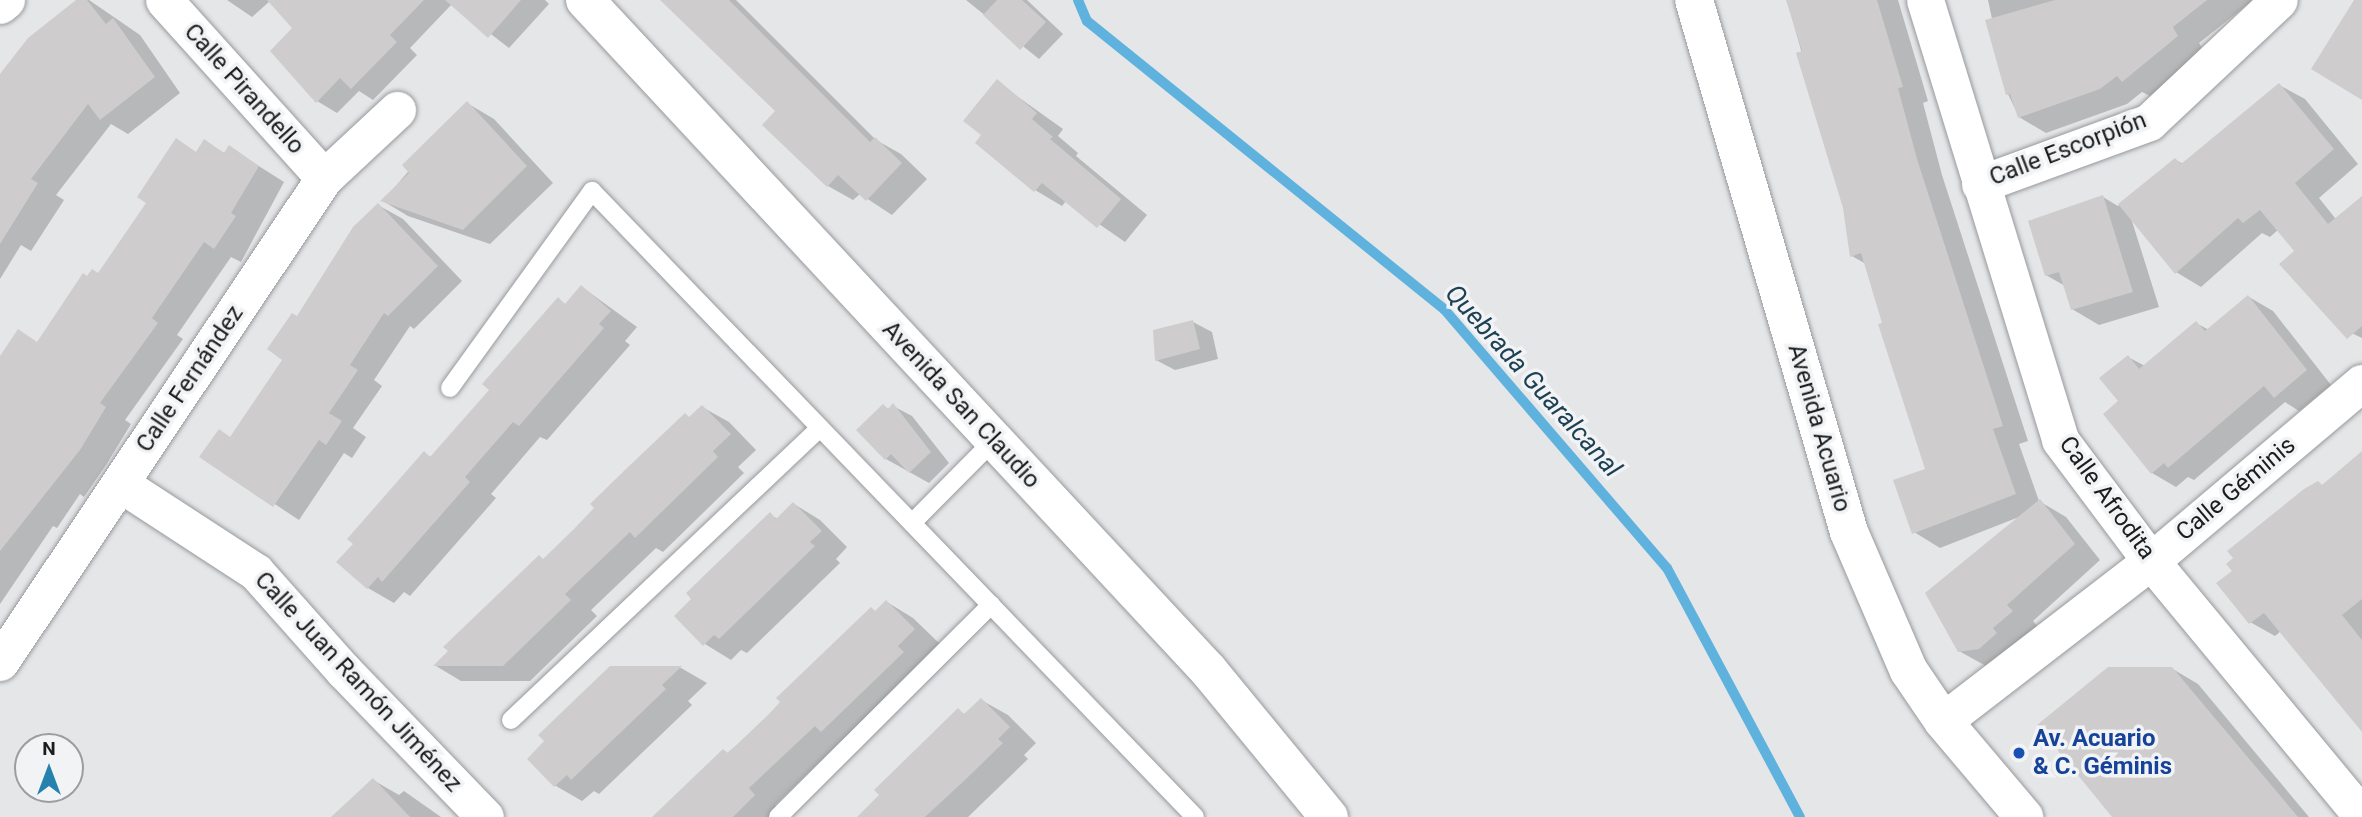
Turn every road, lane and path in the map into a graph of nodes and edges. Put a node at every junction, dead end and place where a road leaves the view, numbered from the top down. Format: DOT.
graph roads {
  1 [pos="6,0"];
  2 [pos="164,0"];
  3 [pos="585,0"];
  4 [pos="1694,0"];
  5 [pos="1925,0"];
  6 [pos="2279,0"];
  7 [pos="0,5"];
  8 [pos="397,110"];
  9 [pos="324,178"];
  10 [pos="1980,184"];
  11 [pos="2362,383"];
  12 [pos="450,388"];
  13 [pos="820,428"];
  14 [pos="994,440"];
  15 [pos="121,484"];
  16 [pos="912,523"];
  17 [pos="2151,561"];
  18 [pos="991,605"];
  19 [pos="0,662"];
  20 [pos="511,720"];
  21 [pos="1943,721"];
  22 [pos="2362,816"];
  23 [pos="485,817"];
  24 [pos="778,817"];
  25 [pos="1195,817"];
  26 [pos="1329,817"];
  27 [pos="2024,817"];
  1 -- 7 [label="street"];
  2 -- 9 [label="street, Calle Pirandello"];
  3 -- 14 [label="street, Avenida San Claudio"];
  4 -- 21 [label="street, Avenida Acuario"];
  5 -- 10 [label="street, Calle Afrodita"];
  6 -- 10 [label="street, Calle Escorpión"];
  8 -- 9 [label="street, Calle Fernández"];
  9 -- 15 [label="street, Calle Fernández"];
  10 -- 17 [label="street, Calle Afrodita"];
  11 -- 17 [label="street, Calle Géminis"];
  12 -- 13 [label="lane"];
  13 -- 16 [label="lane"];
  13 -- 20 [label="lane"];
  14 -- 16 [label="lane"];
  14 -- 26 [label="street, Avenida San Claudio"];
  15 -- 19 [label="street, Calle Fernández"];
  15 -- 23 [label="street, Calle Juan Ramón Jiménez"];
  16 -- 18 [label="lane"];
  17 -- 21 [label="street, Calle Géminis"];
  17 -- 22 [label="street, Calle Afrodita"];
  18 -- 24 [label="lane"];
  18 -- 25 [label="lane"];
  21 -- 27 [label="street, Avenida Acuario"];
}
